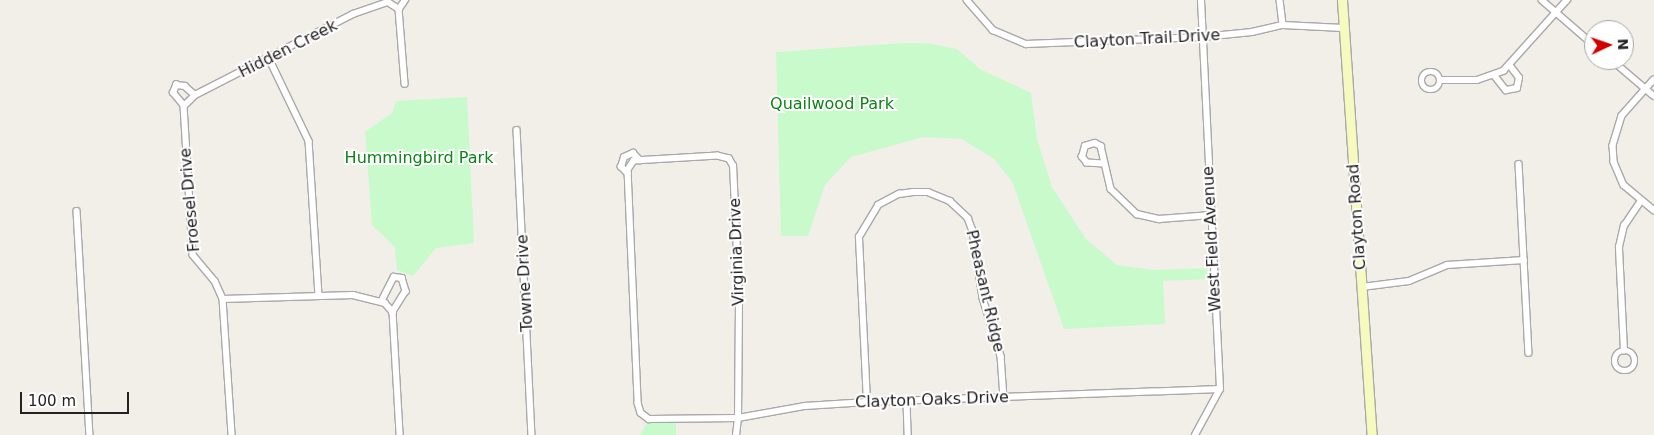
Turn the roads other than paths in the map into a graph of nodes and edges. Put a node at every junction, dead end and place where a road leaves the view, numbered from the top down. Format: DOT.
graph roads {
  1 [pos="405,0"];
  2 [pos="967,0"];
  3 [pos="1201,0"];
  4 [pos="1280,0"];
  5 [pos="1342,0"];
  6 [pos="1542,0"];
  7 [pos="1566,0"];
  8 [pos="388,1"];
  9 [pos="397,7"];
  10 [pos="1556,12"];
  11 [pos="1283,25"];
  12 [pos="1344,28"];
  13 [pos="1584,36"];
  14 [pos="1202,37"];
  15 [pos="270,58"];
  16 [pos="1510,66"];
  17 [pos="1623,70"];
  18 [pos="1495,76"];
  19 [pos="1441,80"];
  20 [pos="1654,80"];
  21 [pos="405,84"];
  22 [pos="1644,88"];
  23 [pos="195,96"];
  24 [pos="1654,96"];
  25 [pos="184,106"];
  26 [pos="517,130"];
  27 [pos="640,160"];
  28 [pos="1104,164"];
  29 [pos="1519,164"];
  30 [pos="628,174"];
  31 [pos="1640,202"];
  32 [pos="1654,210"];
  33 [pos="77,211"];
  34 [pos="1211,215"];
  35 [pos="1524,260"];
  36 [pos="1362,287"];
  37 [pos="319,296"];
  38 [pos="223,299"];
  39 [pos="383,303"];
  40 [pos="394,312"];
  41 [pos="1624,351"];
  42 [pos="1529,353"];
  43 [pos="1220,389"];
  44 [pos="1004,398"];
  45 [pos="867,402"];
  46 [pos="907,402"];
  47 [pos="646,417"];
  48 [pos="738,418"];
  49 [pos="90,435"];
  50 [pos="232,435"];
  51 [pos="400,435"];
  52 [pos="532,435"];
  53 [pos="736,435"];
  54 [pos="908,435"];
  55 [pos="1195,435"];
  56 [pos="1372,435"];
  1 -- 9 [label="street"];
  2 -- 14 [label="street, Clayton Trail Drive"];
  3 -- 14 [label="street, West Field Avenue"];
  4 -- 11 [label="street"];
  5 -- 12 [label="main road, Clayton Road"];
  6 -- 10 [label="street"];
  7 -- 10 [label="street"];
  8 -- 9 [label="street, Hidden Creek"];
  8 -- 15 [label="street, Hidden Creek"];
  9 -- 21 [label="street"];
  10 -- 13 [label="street"];
  10 -- 16 [label="street"];
  11 -- 12 [label="street, Clayton Trail Drive"];
  11 -- 14 [label="street, Clayton Trail Drive"];
  12 -- 36 [label="main road, Clayton Road"];
  14 -- 34 [label="street, West Field Avenue"];
  15 -- 23 [label="street, Hidden Creek"];
  15 -- 37 [label="street"];
  16 -- 18 [label="street"];
  16 -- 18 [label="street"];
  17 -- 22 [label="street"];
  18 -- 19 [label="street"];
  20 -- 22 [label="street"];
  22 -- 24 [label="street"];
  22 -- 31 [label="street"];
  23 -- 25 [label="street, Hidden Creek"];
  23 -- 25 [label="street, Froesel Drive"];
  25 -- 38 [label="street, Froesel Drive"];
  26 -- 52 [label="street, Towne Drive"];
  27 -- 30 [label="street"];
  27 -- 30 [label="street, Virginia Drive"];
  27 -- 48 [label="street, Virginia Drive"];
  28 -- 28 [label="street"];
  28 -- 34 [label="street"];
  29 -- 35 [label="street"];
  30 -- 47 [label="street, Virginia Drive"];
  31 -- 32 [label="street"];
  31 -- 41 [label="street"];
  33 -- 49 [label="street"];
  34 -- 43 [label="street, West Field Avenue"];
  35 -- 36 [label="street"];
  35 -- 42 [label="street"];
  36 -- 56 [label="main road, Clayton Road"];
  37 -- 38 [label="street"];
  37 -- 39 [label="street"];
  38 -- 50 [label="street, Froesel Drive"];
  39 -- 40 [label="street"];
  39 -- 40 [label="street"];
  40 -- 51 [label="street"];
  43 -- 44 [label="street, Clayton Oaks Drive"];
  43 -- 55 [label="street"];
  44 -- 45 [label="street, Pheasant Ridge"];
  44 -- 46 [label="street, Clayton Oaks Drive"];
  45 -- 46 [label="street, Clayton Oaks Drive"];
  45 -- 48 [label="street, Clayton Oaks Drive"];
  46 -- 54 [label="street"];
  47 -- 48 [label="street, Clayton Oaks Drive"];
  48 -- 53 [label="street, Virginia Drive"];
}
